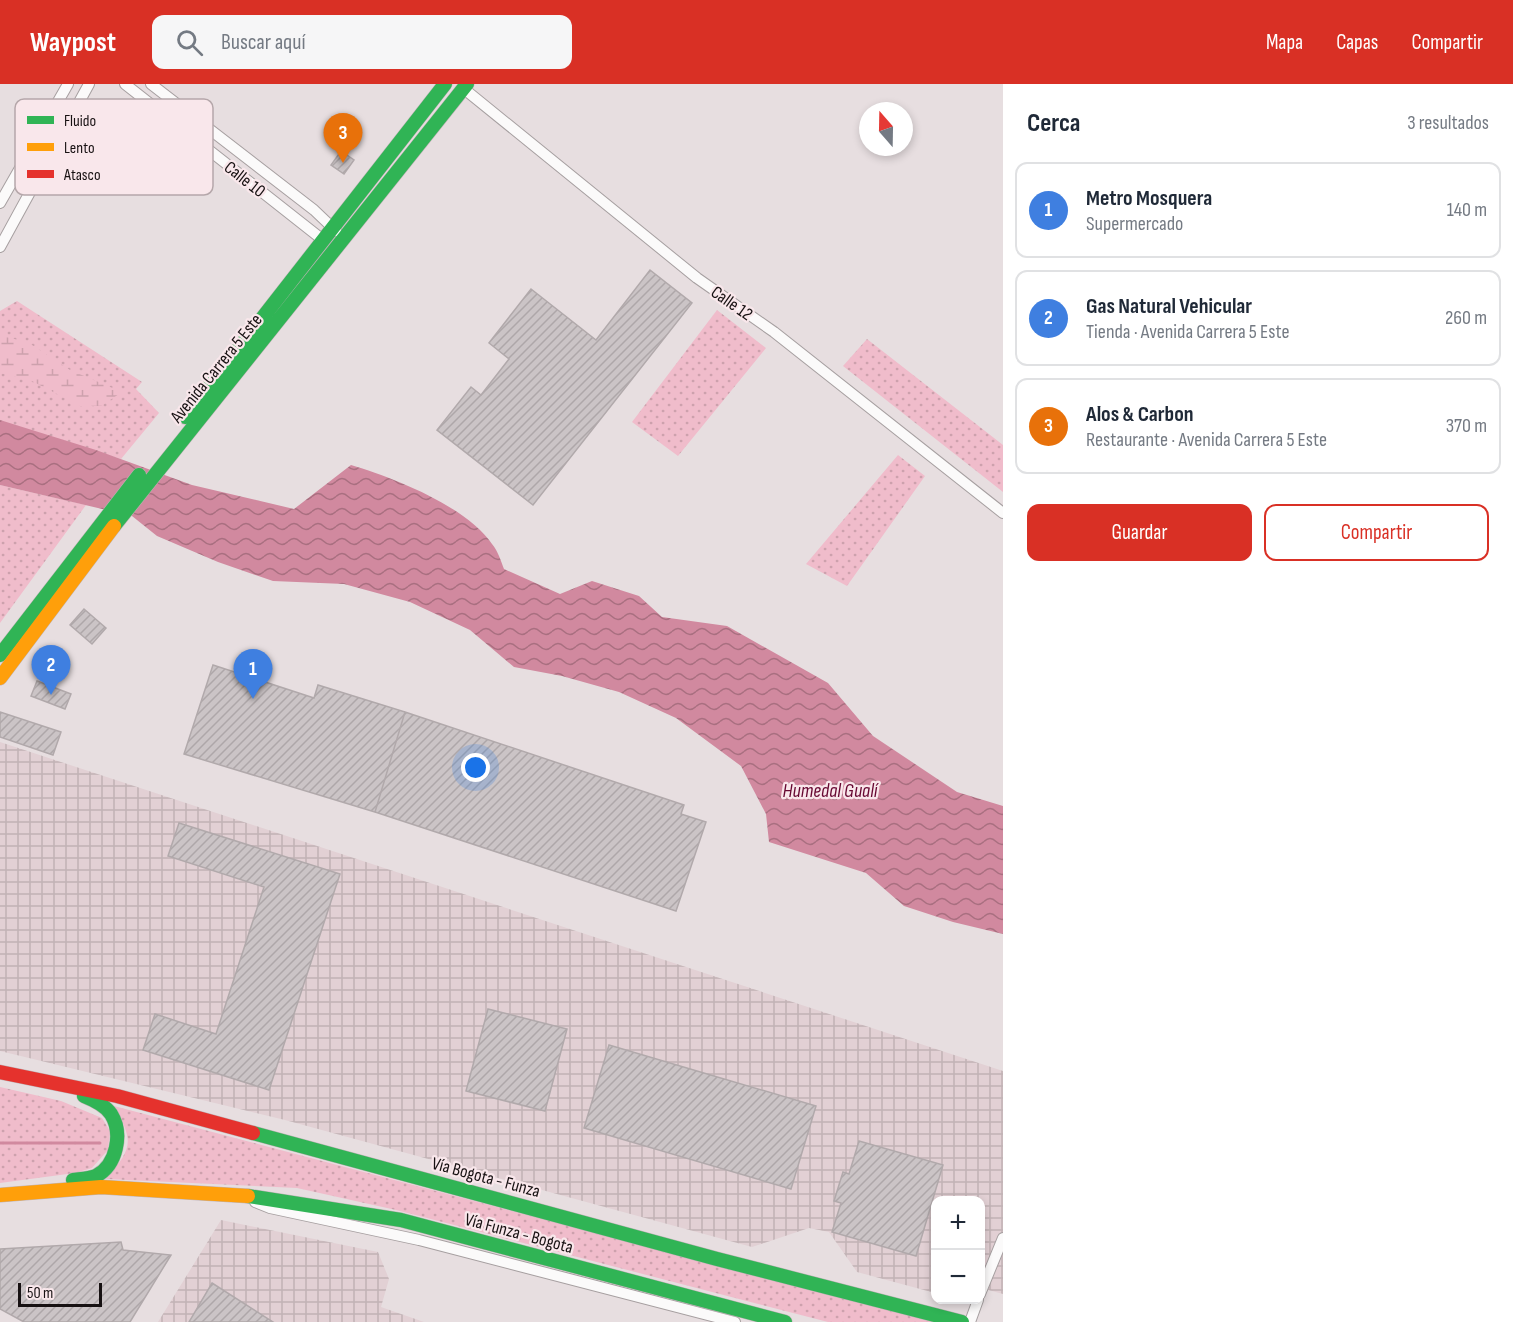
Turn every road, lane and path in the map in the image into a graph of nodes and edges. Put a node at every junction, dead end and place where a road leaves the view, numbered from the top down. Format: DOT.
graph roads {
  1 [pos="68,84"];
  2 [pos="89,84"];
  3 [pos="125,84"];
  4 [pos="151,84"];
  5 [pos="445,84"];
  6 [pos="465,86"];
  7 [pos="59,99"];
  8 [pos="81,99"];
  9 [pos="144,99"];
  10 [pos="170,99"];
  11 [pos="213,132"];
  12 [pos="213,153"];
  13 [pos="15,177"];
  14 [pos="28,195"];
  15 [pos="0,203"];
  16 [pos="322,217"];
  17 [pos="334,226"];
  18 [pos="309,229"];
  19 [pos="330,243"];
  20 [pos="0,247"];
  21 [pos="1003,513"];
  22 [pos="105,527"];
  23 [pos="0,655"];
  24 [pos="0,678"];
  25 [pos="0,1072"];
  26 [pos="56,1083"];
  27 [pos="0,1187"];
  28 [pos="0,1195"];
  29 [pos="242,1195"];
  30 [pos="1003,1238"];
  31 [pos="985,1284"];
  32 [pos="976,1304"];
  33 [pos="735,1322"];
  34 [pos="785,1322"];
  35 [pos="962,1322"];
  36 [pos="969,1322"];
  1 -- 7 [label="street"];
  2 -- 8 [label="street"];
  3 -- 9 [label="street, Calle 10"];
  4 -- 10 [label="street, Calle 10"];
  5 -- 17 [label="main road, Avenida Carrera 5 Este"];
  6 -- 19 [label="main road, Avenida Carrera 5 Este"];
  6 -- 21 [label="street, Calle 12"];
  11 -- 16 [label="street, Calle 10"];
  12 -- 18 [label="street, Calle 10"];
  13 -- 15 [label="street"];
  14 -- 20 [label="street"];
  16 -- 17 [label="street, Calle 10"];
  16 -- 18 [label="street"];
  17 -- 19 [label="main road, Avenida Carrera 5 Este"];
  18 -- 19 [label="street, Calle 10"];
  19 -- 22 [label="main road, Avenida Carrera 5 Este"];
  22 -- 23 [label="main road, Avenida Carrera 5 Este"];
  22 -- 24 [label="main road, Avenida Carrera 5 Este"];
  25 -- 26 [label="main road, Vía Bogota - Funza"];
  26 -- 27 [label="main road"];
  26 -- 35 [label="main road, Vía Bogota - Funza"];
  28 -- 29 [label="main road, Vía Funza - Bogota"];
  29 -- 33 [label="street, Vía Funza - Bogota"];
  29 -- 34 [label="main road, Vía Funza - Bogota"];
  30 -- 31 [label="street"];
  32 -- 36 [label="street"];
}
